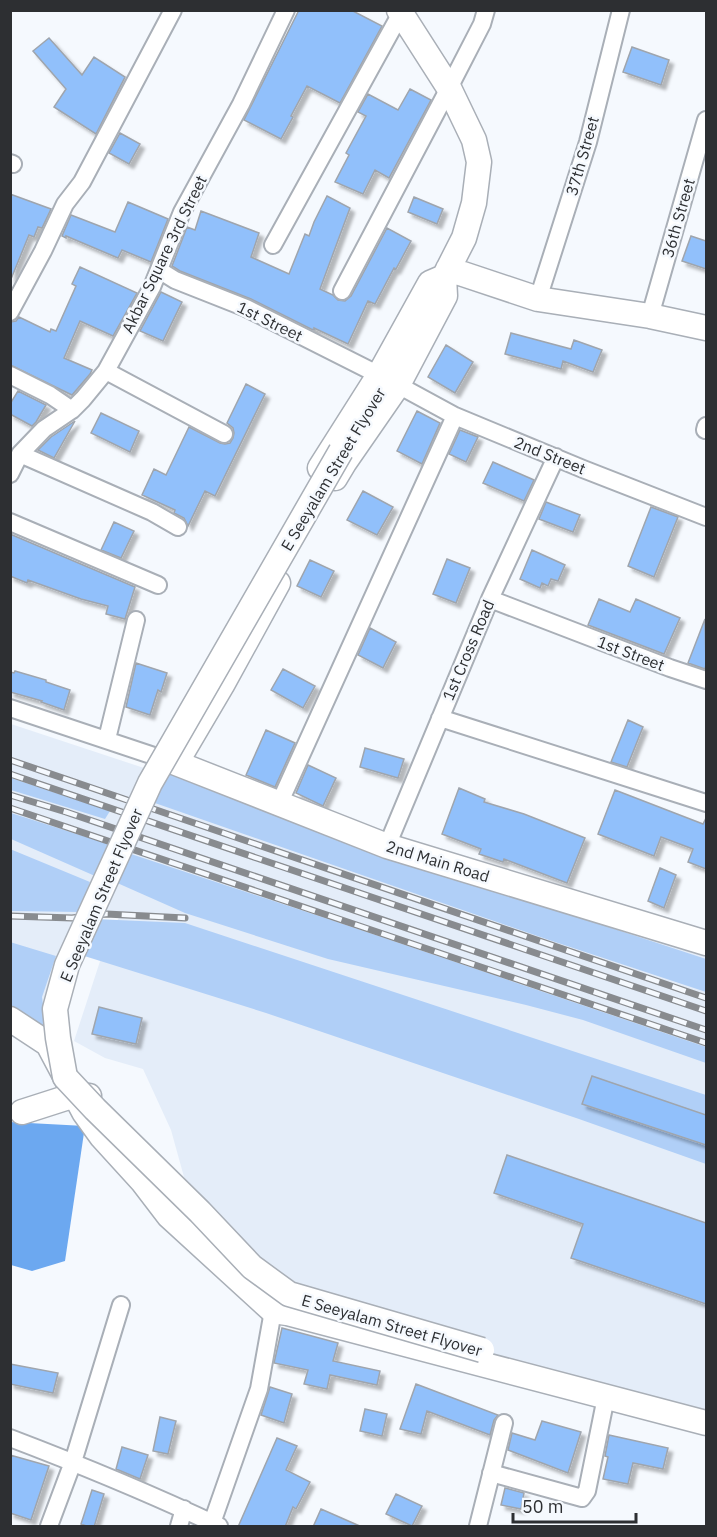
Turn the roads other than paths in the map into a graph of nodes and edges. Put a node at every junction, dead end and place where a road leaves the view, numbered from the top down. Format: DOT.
graph roads {
  1 [pos="173,10"];
  2 [pos="286,10"];
  3 [pos="486,10"];
  4 [pos="621,10"];
  5 [pos="400,12"];
  6 [pos="449,88"];
  7 [pos="706,120"];
  8 [pos="273,245"];
  9 [pos="159,270"];
  10 [pos="444,278"];
  11 [pos="342,291"];
  12 [pos="538,299"];
  13 [pos="10,312"];
  14 [pos="650,316"];
  15 [pos="706,328"];
  16 [pos="106,371"];
  17 [pos="10,375"];
  18 [pos="388,380"];
  19 [pos="72,410"];
  20 [pos="455,416"];
  21 [pos="224,434"];
  22 [pos="20,454"];
  23 [pos="556,457"];
  24 [pos="10,474"];
  25 [pos="706,517"];
  26 [pos="10,522"];
  27 [pos="178,527"];
  28 [pos="158,585"];
  29 [pos="489,599"];
  30 [pos="136,620"];
  31 [pos="706,680"];
  32 [pos="10,708"];
  33 [pos="440,718"];
  34 [pos="107,739"];
  35 [pos="176,763"];
  36 [pos="706,803"];
  37 [pos="279,804"];
  38 [pos="387,846"];
  39 [pos="706,943"];
  40 [pos="10,1019"];
  41 [pos="79,1104"];
  42 [pos="16,1112"];
  43 [pos="121,1305"];
  44 [pos="273,1311"];
  45 [pos="538,1379"];
  46 [pos="606,1397"];
  47 [pos="504,1423"];
  48 [pos="706,1423"];
  49 [pos="10,1438"];
  50 [pos="73,1462"];
  51 [pos="491,1473"];
  52 [pos="184,1509"];
  53 [pos="215,1525"];
  54 [pos="49,1527"];
  55 [pos="179,1527"];
  56 [pos="478,1527"];
  1 -- 13 [label="street"];
  2 -- 9 [label="street, Akbar Square 3rd Street"];
  3 -- 6 [label="street"];
  4 -- 12 [label="street, 37th Street"];
  5 -- 6 [label="street, E Seeyalam Street Flyover"];
  5 -- 8 [label="street"];
  6 -- 10 [label="street, E Seeyalam Street Flyover"];
  6 -- 11 [label="street"];
  7 -- 14 [label="street, 36th Street"];
  9 -- 16 [label="street, Akbar Square 3rd Street"];
  9 -- 18 [label="street, 1st Street"];
  10 -- 12 [label="street"];
  10 -- 18 [label="street"];
  10 -- 45 [label="street, E Seeyalam Street Flyover, bridge"];
  12 -- 14 [label="street"];
  14 -- 15 [label="street"];
  16 -- 19 [label="street, Akbar Square 3rd Street"];
  16 -- 21 [label="street"];
  17 -- 19 [label="street"];
  18 -- 20 [label="street, 2nd Street"];
  18 -- 35 [label="street"];
  19 -- 22 [label="street, Akbar Square 3rd Street"];
  20 -- 23 [label="street, 2nd Street"];
  20 -- 37 [label="street"];
  22 -- 24 [label="street, Akbar Square 3rd Street"];
  22 -- 27 [label="street"];
  23 -- 25 [label="street, 2nd Street"];
  23 -- 29 [label="street, 1st Cross Road"];
  26 -- 28 [label="street"];
  29 -- 31 [label="street, 1st Street"];
  29 -- 33 [label="street, 1st Cross Road"];
  30 -- 34 [label="street"];
  32 -- 34 [label="street"];
  33 -- 36 [label="street"];
  33 -- 38 [label="street, 1st Cross Road"];
  34 -- 35 [label="street"];
  35 -- 37 [label="street, 2nd Main Road"];
  37 -- 38 [label="street, 2nd Main Road"];
  38 -- 39 [label="street, 2nd Main Road"];
  40 -- 41 [label="street"];
  41 -- 42 [label="street"];
  41 -- 44 [label="street"];
  43 -- 50 [label="street"];
  44 -- 45 [label="street"];
  44 -- 53 [label="street"];
  45 -- 46 [label="street"];
  46 -- 48 [label="street"];
  46 -- 51 [label="street"];
  47 -- 51 [label="street"];
  49 -- 50 [label="street"];
  50 -- 52 [label="street"];
  50 -- 54 [label="street"];
  51 -- 56 [label="street"];
  52 -- 53 [label="street"];
  52 -- 55 [label="street"];
}
